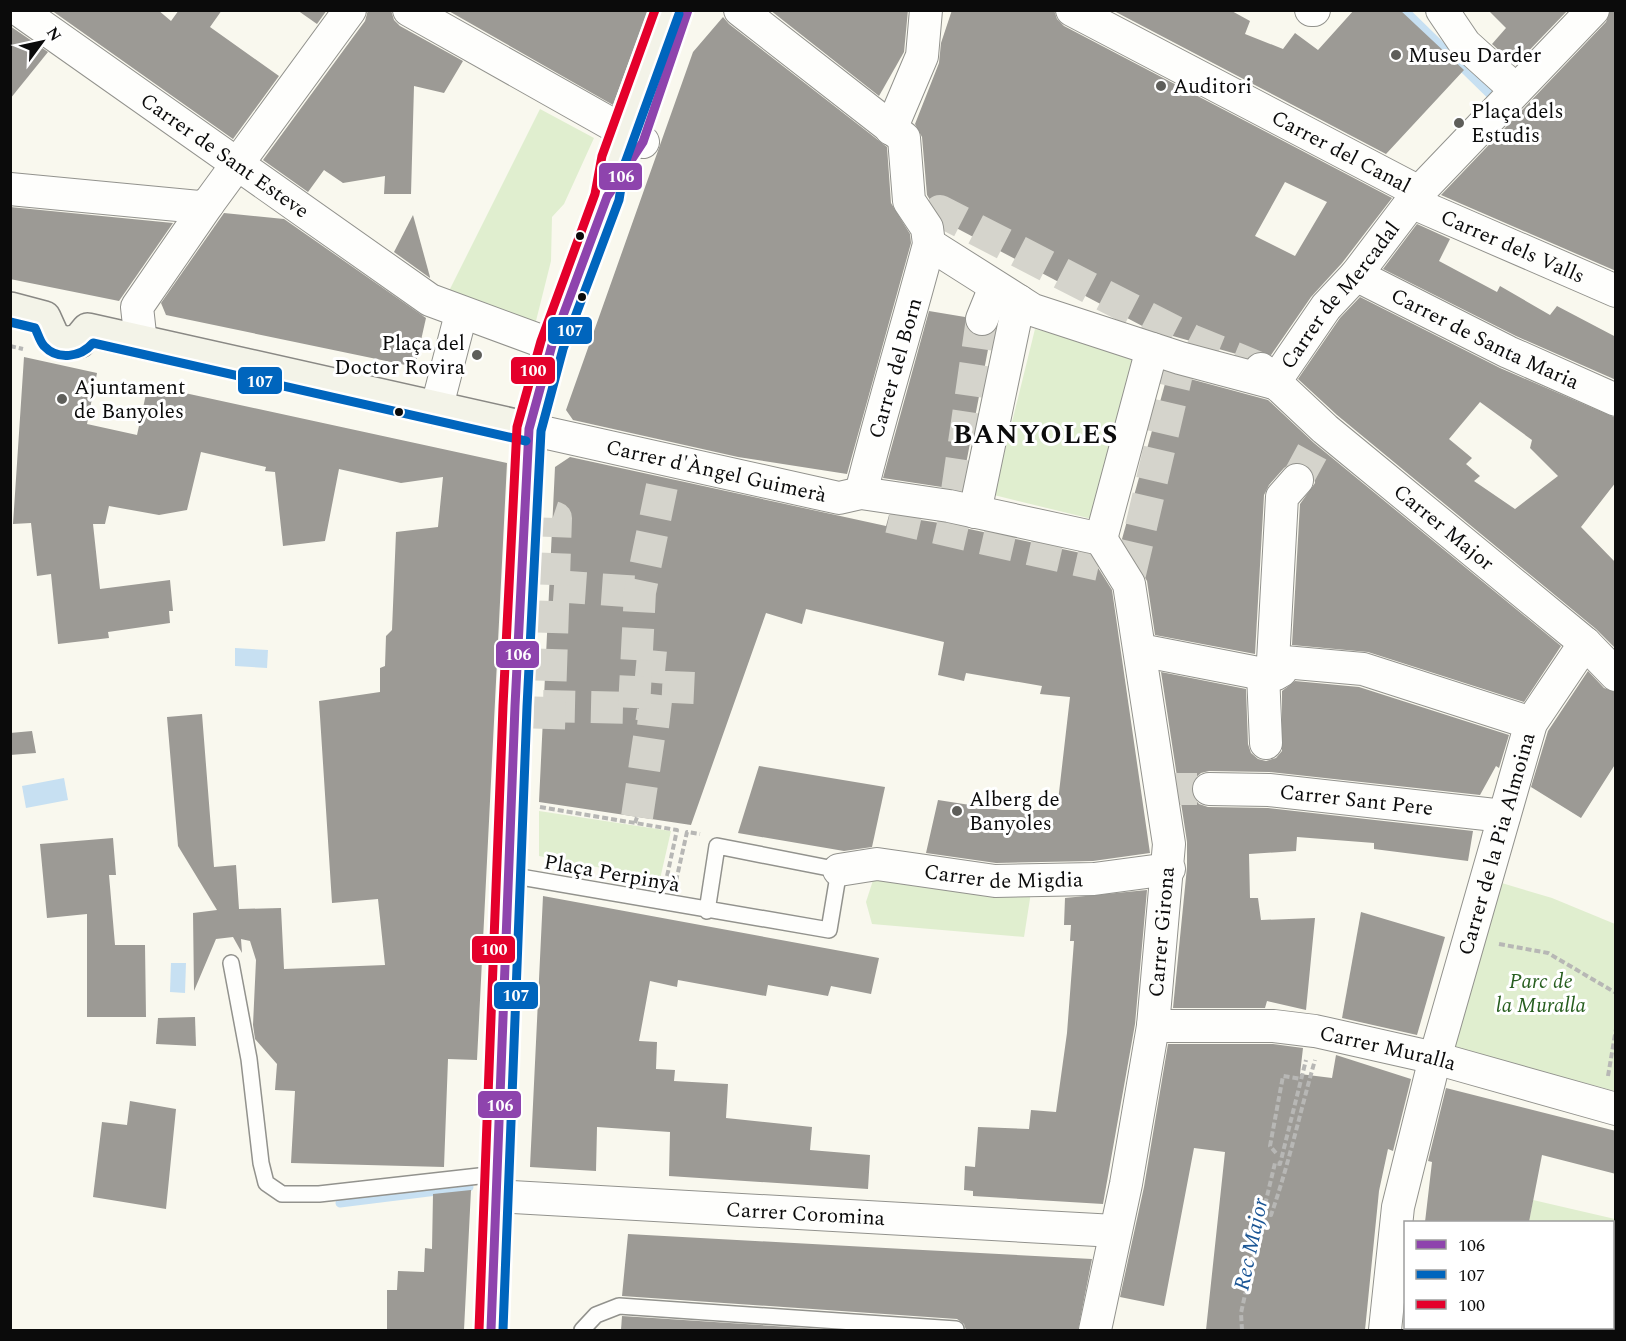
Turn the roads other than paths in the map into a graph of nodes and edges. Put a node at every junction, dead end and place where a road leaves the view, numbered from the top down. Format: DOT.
graph roads {
  1 [pos="19,10"];
  2 [pos="350,10"];
  3 [pos="409,10"];
  4 [pos="668,10"];
  5 [pos="680,10"];
  6 [pos="688,10"];
  7 [pos="740,10"];
  8 [pos="926,10"];
  9 [pos="1072,10"];
  10 [pos="1442,10"];
  11 [pos="1593,10"];
  12 [pos="1516,90"];
  13 [pos="891,129"];
  14 [pos="632,145"];
  15 [pos="237,163"];
  16 [pos="10,189"];
  17 [pos="1415,197"];
  18 [pos="208,204"];
  19 [pos="930,230"];
  20 [pos="1356,275"];
  21 [pos="1616,291"];
  22 [pos="1007,294"];
  23 [pos="10,309"];
  24 [pos="462,314"];
  25 [pos="982,319"];
  26 [pos="141,344"];
  27 [pos="552,345"];
  28 [pos="1176,356"];
  29 [pos="1267,376"];
  30 [pos="1616,400"];
  31 [pos="436,410"];
  32 [pos="529,429"];
  33 [pos="1297,480"];
  34 [pos="861,493"];
  35 [pos="959,508"];
  36 [pos="889,517"];
  37 [pos="1116,564"];
  38 [pos="1585,643"];
  39 [pos="1140,651"];
  40 [pos="1273,670"];
  41 [pos="1614,672"];
  42 [pos="1531,723"];
  43 [pos="1209,789"];
  44 [pos="1269,790"];
  45 [pos="1504,816"];
  46 [pos="1168,869"];
  47 [pos="839,870"];
  48 [pos="509,875"];
  49 [pos="706,911"];
  50 [pos="231,963"];
  51 [pos="1153,1026"];
  52 [pos="1435,1058"];
  53 [pos="1610,1107"];
  54 [pos="496,1185"];
  55 [pos="1115,1231"];
  56 [pos="956,1329"];
  57 [pos="491,1330"];
  58 [pos="582,1330"];
  59 [pos="1095,1330"];
  60 [pos="1385,1330"];
  1 -- 15 [label="street, Carrer de Sant Esteve"];
  2 -- 15 [label="street"];
  3 -- 14 [label="street"];
  4 -- 14 [label="main road"];
  5 -- 14 [label="main road"];
  6 -- 14 [label="main road"];
  7 -- 13 [label="street"];
  8 -- 13 [label="street"];
  9 -- 17 [label="street, Carrer del Canal"];
  10 -- 12 [label="street"];
  11 -- 12 [label="street"];
  12 -- 17 [label="street"];
  13 -- 19 [label="street"];
  14 -- 27 [label="main road"];
  15 -- 18 [label="street"];
  15 -- 24 [label="street, Carrer de Sant Esteve"];
  16 -- 18 [label="street"];
  17 -- 20 [label="street, Carrer de Mercadal"];
  17 -- 21 [label="street, Carrer dels Valls"];
  18 -- 26 [label="street"];
  19 -- 22 [label="street"];
  19 -- 34 [label="street, Carrer del Born"];
  20 -- 29 [label="street, Carrer de Mercadal"];
  20 -- 30 [label="street, Carrer de Santa Maria"];
  22 -- 25 [label="street"];
  22 -- 28 [label="street"];
  22 -- 35 [label="street"];
  23 -- 26 [label="main road"];
  24 -- 27 [label="street, Carrer de Sant Esteve"];
  24 -- 31 [label="street"];
  26 -- 31 [label="main road"];
  27 -- 32 [label="main road"];
  28 -- 29 [label="street"];
  28 -- 37 [label="street"];
  29 -- 38 [label="street, Carrer Major"];
  31 -- 32 [label="main road"];
  32 -- 34 [label="street, Carrer d'Àngel Guimerà"];
  32 -- 48 [label="main road"];
  33 -- 40 [label="street"];
  34 -- 35 [label="street, Carrer d'Àngel Guimerà"];
  34 -- 36 [label="street"];
  35 -- 37 [label="street, Carrer d'Àngel Guimerà"];
  37 -- 39 [label="street, Carrer Girona"];
  38 -- 41 [label="street, Carrer Major"];
  38 -- 42 [label="street, Carrer de la Pia Almoina"];
  39 -- 40 [label="street"];
  39 -- 46 [label="street, Carrer Girona"];
  40 -- 42 [label="street"];
  40 -- 44 [label="street"];
  42 -- 45 [label="street, Carrer de la Pia Almoina"];
  43 -- 44 [label="street, Carrer Sant Pere"];
  44 -- 45 [label="street, Carrer Sant Pere"];
  45 -- 52 [label="street, Carrer de la Pia Almoina"];
  46 -- 47 [label="street, Carrer de Migdia"];
  46 -- 51 [label="street, Carrer Girona"];
  47 -- 49 [label="lane, Plaça Perpinyà"];
  47 -- 49 [label="lane, Plaça Perpinyà"];
  48 -- 49 [label="lane, Plaça Perpinyà"];
  48 -- 54 [label="main road"];
  50 -- 54 [label="lane"];
  51 -- 52 [label="street, Carrer Muralla"];
  51 -- 55 [label="street, Carrer Girona"];
  52 -- 53 [label="street, Carrer Muralla"];
  52 -- 60 [label="street, Carrer de la Pia Almoina"];
  54 -- 55 [label="street, Carrer Coromina"];
  54 -- 57 [label="main road"];
  55 -- 59 [label="street, Carrer Girona"];
  56 -- 58 [label="lane"];
}
